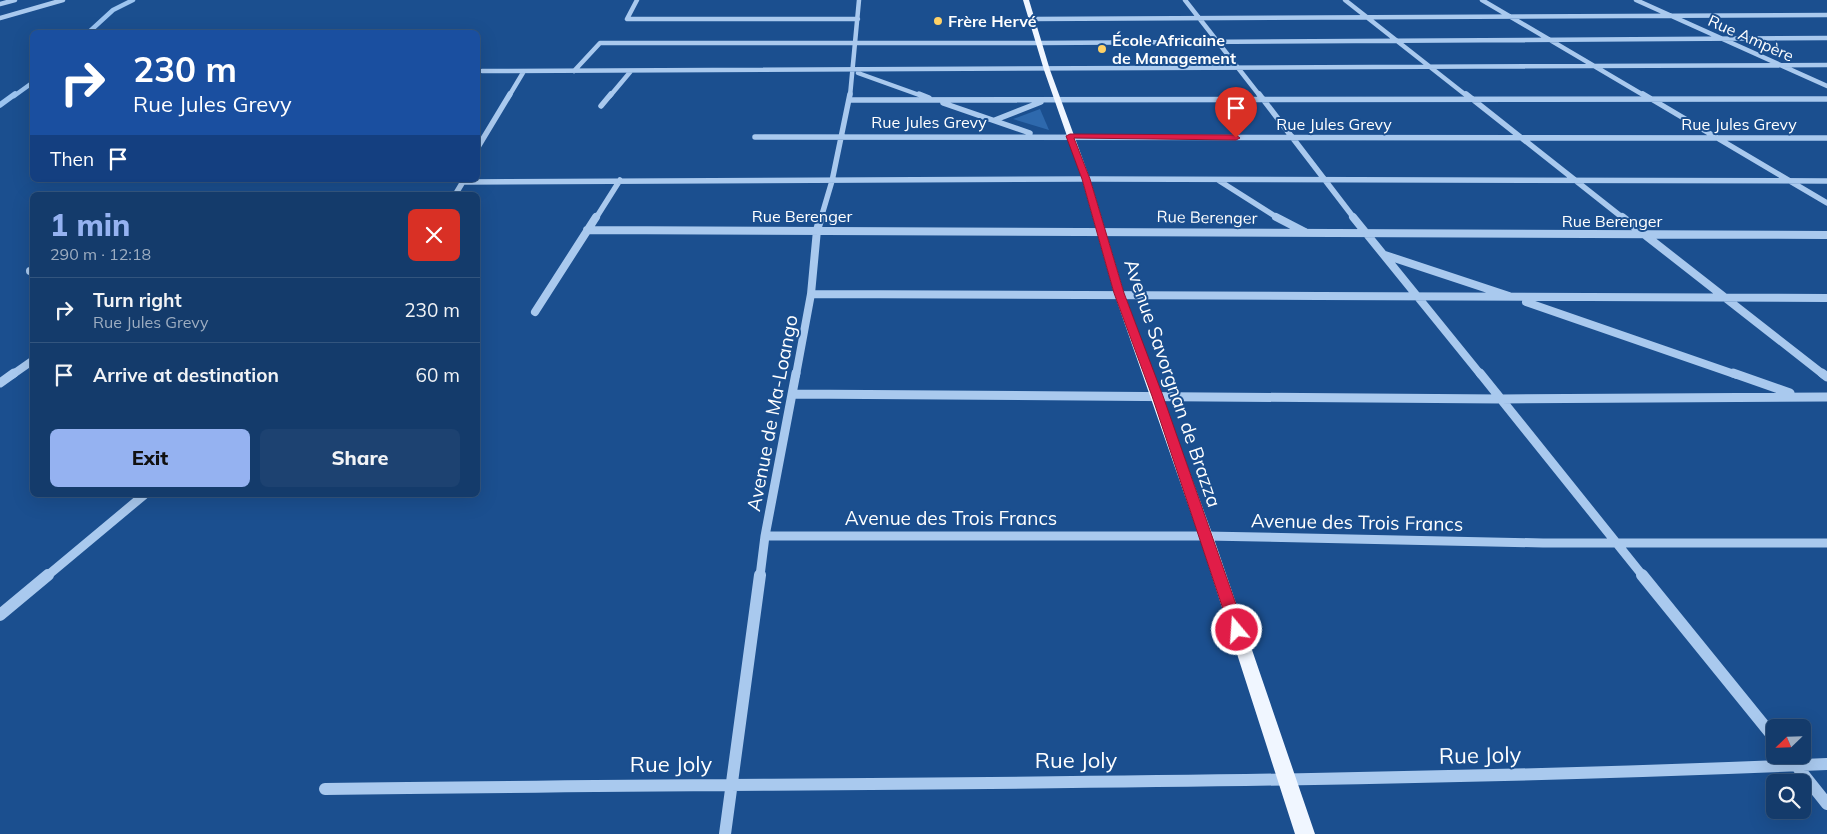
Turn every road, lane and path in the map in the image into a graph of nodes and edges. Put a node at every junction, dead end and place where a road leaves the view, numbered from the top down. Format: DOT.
graph roads {
  1 [pos="15,0"];
  2 [pos="64,0"];
  3 [pos="637,0"];
  4 [pos="859,0"];
  5 [pos="1026,0"];
  6 [pos="1185,0"];
  7 [pos="1346,0"];
  8 [pos="1482,0"];
  9 [pos="1636,0"];
  10 [pos="0,4"];
  11 [pos="1508,15"];
  12 [pos="1668,15"];
  13 [pos="1827,15"];
  14 [pos="0,18"];
  15 [pos="1200,18"];
  16 [pos="1369,18"];
  17 [pos="858,19"];
  18 [pos="1032,19"];
  19 [pos="1827,38"];
  20 [pos="1724,39"];
  21 [pos="1395,40"];
  22 [pos="1550,40"];
  23 [pos="1220,42"];
  24 [pos="855,44"];
  25 [pos="1039,44"];
  26 [pos="1780,65"];
  27 [pos="1827,65"];
  28 [pos="1433,68"];
  29 [pos="1598,68"];
  30 [pos="1239,69"];
  31 [pos="482,70"];
  32 [pos="850,70"];
  33 [pos="1046,70"];
  34 [pos="524,71"];
  35 [pos="574,71"];
  36 [pos="631,71"];
  37 [pos="1827,86"];
  38 [pos="1827,99"];
  39 [pos="849,100"];
  40 [pos="936,100"];
  41 [pos="1052,100"];
  42 [pos="1262,100"];
  43 [pos="1651,100"];
  44 [pos="1474,101"];
  45 [pos="601,106"];
  46 [pos="995,120"];
  47 [pos="842,136"];
  48 [pos="1037,136"];
  49 [pos="1070,136"];
  50 [pos="755,137"];
  51 [pos="1713,137"];
  52 [pos="1292,138"];
  53 [pos="1827,138"];
  54 [pos="1522,139"];
  55 [pos="480,144"];
  56 [pos="1086,179"];
  57 [pos="1323,179"];
  58 [pos="620,180"];
  59 [pos="1218,180"];
  60 [pos="480,181"];
  61 [pos="1788,181"];
  62 [pos="1827,181"];
  63 [pos="832,182"];
  64 [pos="1578,182"];
  65 [pos="1827,203"];
  66 [pos="587,230"];
  67 [pos="817,230"];
  68 [pos="1101,230"];
  69 [pos="1306,232"];
  70 [pos="1367,233"];
  71 [pos="1646,235"];
  72 [pos="1827,235"];
  73 [pos="1384,255"];
  74 [pos="1119,293"];
  75 [pos="811,294"];
  76 [pos="1417,297"];
  77 [pos="1729,298"];
  78 [pos="1827,298"];
  79 [pos="1520,299"];
  80 [pos="535,312"];
  81 [pos="30,362"];
  82 [pos="1827,377"];
  83 [pos="0,383"];
  84 [pos="792,394"];
  85 [pos="1158,396"];
  86 [pos="1798,396"];
  87 [pos="1827,397"];
  88 [pos="1501,399"];
  89 [pos="142,497"];
  90 [pos="765,536"];
  91 [pos="1206,536"];
  92 [pos="1616,542"];
  93 [pos="1827,543"];
  94 [pos="0,615"];
  95 [pos="1766,728"];
  96 [pos="1766,762"];
  97 [pos="1811,762"];
  98 [pos="1795,764"];
  99 [pos="1827,764"];
  100 [pos="1287,781"];
  101 [pos="732,785"];
  102 [pos="325,789"];
  103 [pos="1827,804"];
  104 [pos="725,834"];
  105 [pos="1305,834"];
  1 -- 10 [label="street"];
  2 -- 14 [label="street"];
  3 -- 17 [label="street"];
  4 -- 17 [label="street, Avenue de Ma-Loango"];
  5 -- 18 [label="main road, Avenue Savorgnan de Brazza"];
  6 -- 15 [label="street"];
  7 -- 16 [label="street"];
  8 -- 11 [label="street"];
  9 -- 12 [label="street, Rue Ampère"];
  11 -- 12 [label="street"];
  11 -- 16 [label="street"];
  11 -- 22 [label="street"];
  12 -- 13 [label="street"];
  12 -- 20 [label="street, Rue Ampère"];
  15 -- 16 [label="street"];
  15 -- 18 [label="street"];
  15 -- 23 [label="street"];
  16 -- 21 [label="street"];
  17 -- 24 [label="street, Avenue de Ma-Loango"];
  18 -- 25 [label="main road, Avenue Savorgnan de Brazza"];
  19 -- 20 [label="street"];
  20 -- 22 [label="street"];
  20 -- 26 [label="street, Rue Ampère"];
  21 -- 22 [label="street"];
  21 -- 23 [label="street"];
  21 -- 28 [label="street"];
  22 -- 29 [label="street"];
  23 -- 25 [label="street"];
  23 -- 30 [label="street"];
  24 -- 25 [label="street"];
  24 -- 32 [label="street, Avenue de Ma-Loango"];
  24 -- 35 [label="street"];
  25 -- 33 [label="main road, Avenue Savorgnan de Brazza"];
  26 -- 27 [label="street"];
  26 -- 29 [label="street"];
  26 -- 37 [label="street, Rue Ampère"];
  28 -- 29 [label="street"];
  28 -- 30 [label="street"];
  28 -- 44 [label="street"];
  29 -- 43 [label="street"];
  30 -- 33 [label="street"];
  30 -- 42 [label="street"];
  31 -- 34 [label="street"];
  32 -- 33 [label="street"];
  32 -- 36 [label="street"];
  32 -- 39 [label="street, Avenue de Ma-Loango"];
  32 -- 40 [label="street"];
  33 -- 41 [label="main road, Avenue Savorgnan de Brazza"];
  34 -- 35 [label="street"];
  34 -- 55 [label="street"];
  35 -- 36 [label="street"];
  36 -- 45 [label="street"];
  38 -- 43 [label="street"];
  39 -- 40 [label="street"];
  39 -- 47 [label="street, Avenue de Ma-Loango"];
  40 -- 41 [label="street"];
  40 -- 46 [label="street"];
  41 -- 42 [label="street"];
  41 -- 46 [label="street"];
  41 -- 49 [label="main road, Avenue Savorgnan de Brazza"];
  42 -- 44 [label="street"];
  42 -- 52 [label="street"];
  43 -- 44 [label="street"];
  43 -- 51 [label="street"];
  44 -- 54 [label="street"];
  46 -- 48 [label="street"];
  47 -- 48 [label="street, Rue Jules Grevy"];
  47 -- 50 [label="street, Rue Jules Grevy"];
  47 -- 63 [label="street, Avenue de Ma-Loango"];
  48 -- 49 [label="street, Rue Jules Grevy"];
  49 -- 52 [label="street, Rue Jules Grevy"];
  49 -- 56 [label="main road, Avenue Savorgnan de Brazza"];
  51 -- 53 [label="street, Rue Jules Grevy"];
  51 -- 54 [label="street, Rue Jules Grevy"];
  51 -- 61 [label="street"];
  52 -- 54 [label="street, Rue Jules Grevy"];
  52 -- 57 [label="street"];
  54 -- 64 [label="street"];
  56 -- 59 [label="street"];
  56 -- 63 [label="street"];
  56 -- 68 [label="main road, Avenue Savorgnan de Brazza"];
  57 -- 59 [label="street"];
  57 -- 64 [label="street"];
  57 -- 70 [label="street"];
  58 -- 60 [label="street"];
  58 -- 63 [label="street"];
  58 -- 66 [label="street"];
  59 -- 69 [label="street"];
  61 -- 62 [label="street"];
  61 -- 64 [label="street"];
  61 -- 65 [label="street"];
  63 -- 67 [label="street, Avenue de Ma-Loango"];
  64 -- 71 [label="street"];
  66 -- 67 [label="street, Rue Berenger"];
  66 -- 80 [label="street"];
  67 -- 68 [label="street, Rue Berenger"];
  67 -- 75 [label="street, Avenue de Ma-Loango"];
  68 -- 69 [label="street, Rue Berenger"];
  68 -- 74 [label="main road, Avenue Savorgnan de Brazza"];
  69 -- 70 [label="street, Rue Berenger"];
  70 -- 71 [label="street, Rue Berenger"];
  70 -- 73 [label="street"];
  71 -- 72 [label="street, Rue Berenger"];
  71 -- 77 [label="street"];
  73 -- 76 [label="street"];
  73 -- 79 [label="street"];
  74 -- 75 [label="street"];
  74 -- 76 [label="street"];
  74 -- 85 [label="main road, Avenue Savorgnan de Brazza"];
  75 -- 84 [label="street, Avenue de Ma-Loango"];
  76 -- 79 [label="street"];
  76 -- 88 [label="street"];
  77 -- 78 [label="street"];
  77 -- 79 [label="street"];
  77 -- 82 [label="street"];
  79 -- 86 [label="street"];
  81 -- 83 [label="street"];
  84 -- 85 [label="street"];
  84 -- 90 [label="street, Avenue de Ma-Loango"];
  85 -- 88 [label="street"];
  85 -- 91 [label="main road, Avenue Savorgnan de Brazza"];
  86 -- 87 [label="street"];
  86 -- 88 [label="street"];
  88 -- 92 [label="street"];
  89 -- 94 [label="street"];
  90 -- 91 [label="street, Avenue des Trois Francs"];
  90 -- 101 [label="street, Avenue de Ma-Loango"];
  91 -- 92 [label="street, Avenue des Trois Francs"];
  91 -- 100 [label="main road, Avenue Savorgnan de Brazza"];
  92 -- 93 [label="street, Avenue des Trois Francs"];
  92 -- 95 [label="street"];
  96 -- 100 [label="street, Rue Joly"];
  97 -- 99 [label="street, Rue Joly"];
  98 -- 103 [label="street"];
  100 -- 101 [label="street, Rue Joly"];
  100 -- 105 [label="main road, Avenue Savorgnan de Brazza"];
  101 -- 102 [label="street, Rue Joly"];
  101 -- 104 [label="street, Avenue de Ma-Loango"];
}
